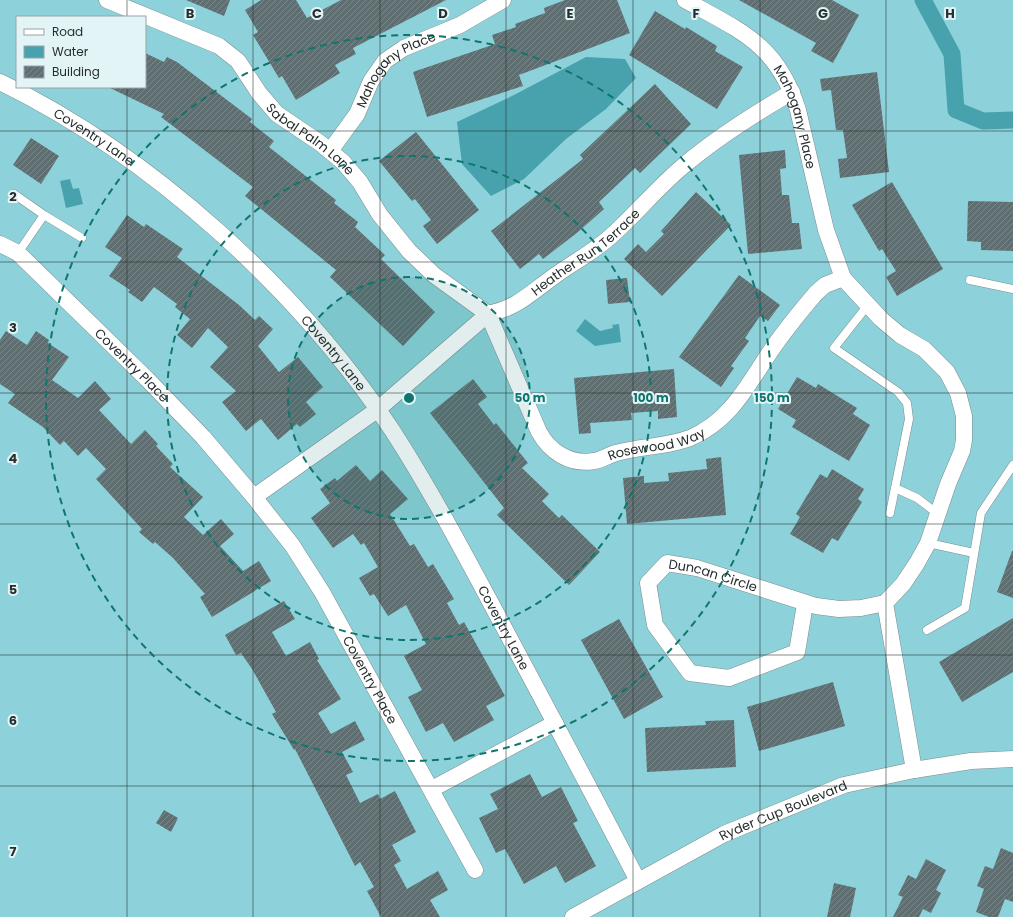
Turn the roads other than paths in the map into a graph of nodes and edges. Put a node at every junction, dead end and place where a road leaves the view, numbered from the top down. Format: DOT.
graph roads {
  1 [pos="107,0"];
  2 [pos="503,0"];
  3 [pos="685,0"];
  4 [pos="146,16"];
  5 [pos="146,16"];
  6 [pos="0,82"];
  7 [pos="792,92"];
  8 [pos="330,151"];
  9 [pos="14,194"];
  10 [pos="44,215"];
  11 [pos="82,238"];
  12 [pos="0,244"];
  13 [pos="18,254"];
  14 [pos="843,278"];
  15 [pos="970,280"];
  16 [pos="1013,289"];
  17 [pos="868,305"];
  18 [pos="488,314"];
  19 [pos="377,410"];
  20 [pos="1013,465"];
  21 [pos="896,488"];
  22 [pos="254,497"];
  23 [pos="890,513"];
  24 [pos="938,514"];
  25 [pos="928,544"];
  26 [pos="974,553"];
  27 [pos="885,603"];
  28 [pos="805,604"];
  29 [pos="927,630"];
  30 [pos="555,723"];
  31 [pos="1013,759"];
  32 [pos="914,770"];
  33 [pos="432,789"];
  34 [pos="475,870"];
  35 [pos="638,881"];
  36 [pos="573,917"];
  1 -- 5 [label="street, Sabal Palm Lane"];
  2 -- 8 [label="street, Mahogany Place"];
  3 -- 7 [label="street, Mahogany Place"];
  4 -- 8 [label="street, Sabal Palm Lane"];
  6 -- 19 [label="street, Coventry Lane"];
  7 -- 14 [label="street, Mahogany Place"];
  7 -- 18 [label="street, Heather Run Terrace"];
  8 -- 18 [label="street, Sabal Palm Lane"];
  9 -- 10 [label="lane"];
  10 -- 11 [label="lane"];
  10 -- 13 [label="lane"];
  12 -- 13 [label="street, Coventry Place"];
  13 -- 22 [label="street, Coventry Place"];
  14 -- 17 [label="street"];
  14 -- 18 [label="street, Rosewood Way"];
  15 -- 16 [label="lane"];
  17 -- 21 [label="lane"];
  17 -- 24 [label="street"];
  18 -- 19 [label="street, Heather Run Terrace"];
  19 -- 22 [label="street"];
  19 -- 30 [label="street, Coventry Lane"];
  20 -- 26 [label="lane"];
  21 -- 23 [label="lane"];
  21 -- 24 [label="lane"];
  22 -- 33 [label="street, Coventry Place"];
  24 -- 25 [label="street"];
  25 -- 26 [label="lane"];
  25 -- 27 [label="street"];
  26 -- 29 [label="lane"];
  27 -- 28 [label="street, Duncan Circle"];
  27 -- 32 [label="street"];
  28 -- 28 [label="street, Duncan Circle"];
  30 -- 33 [label="street"];
  30 -- 35 [label="street, Coventry Lane"];
  31 -- 32 [label="street, Ryder Cup Boulevard"];
  32 -- 35 [label="street, Ryder Cup Boulevard"];
  33 -- 34 [label="street, Coventry Place"];
  35 -- 36 [label="street, Ryder Cup Boulevard"];
}
